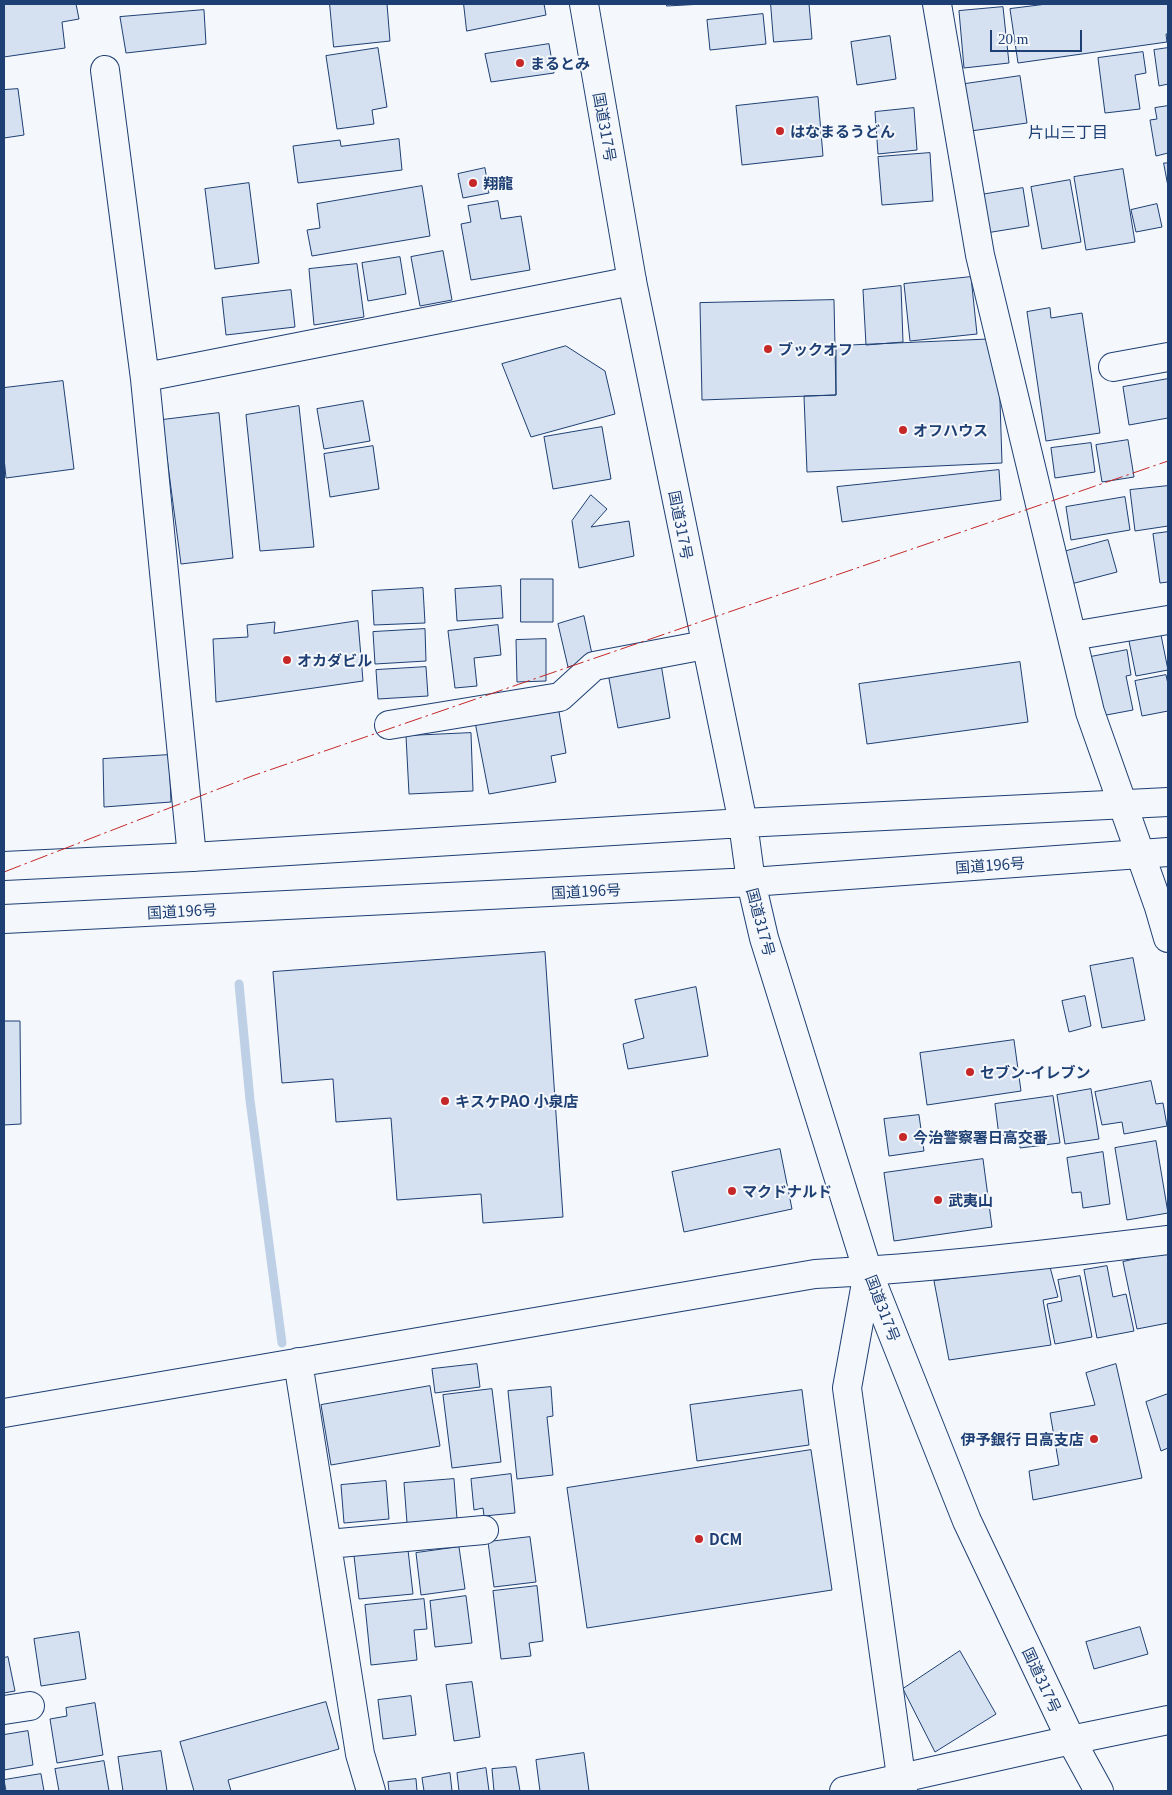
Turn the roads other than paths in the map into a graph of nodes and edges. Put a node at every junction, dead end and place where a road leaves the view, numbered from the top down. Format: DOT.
graph roads {
  1 [pos="584,4"];
  2 [pos="937,4"];
  3 [pos="105,70"];
  4 [pos="632,281"];
  5 [pos="1168,357"];
  6 [pos="1114,367"];
  7 [pos="145,379"];
  8 [pos="1168,620"];
  9 [pos="1072,636"];
  10 [pos="706,645"];
  11 [pos="390,725"];
  12 [pos="1168,802"];
  13 [pos="1122,804"];
  14 [pos="743,823"];
  15 [pos="1168,852"];
  16 [pos="1139,854"];
  17 [pos="192,858"];
  18 [pos="4,866"];
  19 [pos="750,882"];
  20 [pos="4,919"];
  21 [pos="1168,938"];
  22 [pos="1168,1240"];
  23 [pos="868,1272"];
  24 [pos="298,1362"];
  25 [pos="4,1413"];
  26 [pos="484,1530"];
  27 [pos="328,1544"];
  28 [pos="30,1706"];
  29 [pos="4,1710"];
  30 [pos="1168,1720"];
  31 [pos="1071,1740"];
  32 [pos="902,1784"];
  33 [pos="371,1791"];
  34 [pos="844,1791"];
  35 [pos="1098,1791"];
  1 -- 4 [label="main road, 国道317号"];
  2 -- 9 [label="main road"];
  3 -- 7 [label="main road"];
  4 -- 7 [label="main road"];
  4 -- 10 [label="main road, 国道317号"];
  5 -- 6 [label="main road"];
  7 -- 17 [label="main road"];
  8 -- 9 [label="main road"];
  9 -- 13 [label="main road"];
  10 -- 11 [label="main road"];
  10 -- 14 [label="main road, 国道317号"];
  12 -- 13 [label="main road"];
  13 -- 14 [label="main road"];
  13 -- 16 [label="main road"];
  14 -- 17 [label="main road"];
  14 -- 19 [label="main road, 国道317号"];
  15 -- 16 [label="main road, 国道196号"];
  16 -- 19 [label="main road, 国道196号"];
  16 -- 21 [label="main road"];
  17 -- 18 [label="main road"];
  19 -- 20 [label="main road, 国道196号"];
  19 -- 23 [label="main road, 国道317号"];
  22 -- 23 [label="main road"];
  23 -- 24 [label="main road"];
  23 -- 31 [label="main road, 国道317号"];
  23 -- 32 [label="main road"];
  24 -- 25 [label="main road"];
  24 -- 27 [label="main road"];
  26 -- 27 [label="main road"];
  27 -- 33 [label="main road"];
  28 -- 29 [label="main road"];
  30 -- 31 [label="main road"];
  31 -- 32 [label="main road"];
  31 -- 35 [label="main road, 国道317号"];
  32 -- 34 [label="main road"];
}
